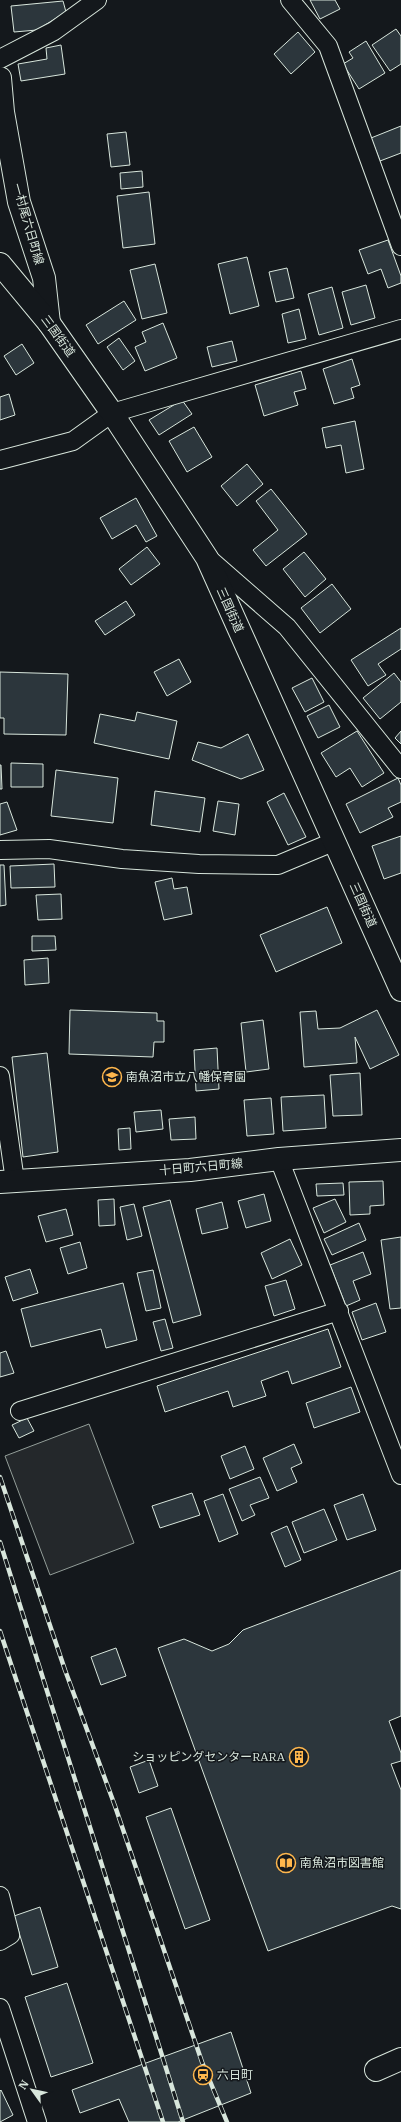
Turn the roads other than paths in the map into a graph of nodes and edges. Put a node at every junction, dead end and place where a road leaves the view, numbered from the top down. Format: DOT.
graph roads {
  1 [pos="97,0"];
  2 [pos="290,0"];
  3 [pos="0,59"];
  4 [pos="0,82"];
  5 [pos="1,113"];
  6 [pos="401,246"];
  7 [pos="0,264"];
  8 [pos="49,323"];
  9 [pos="401,329"];
  10 [pos="112,413"];
  11 [pos="0,460"];
  12 [pos="207,558"];
  13 [pos="401,769"];
  14 [pos="333,842"];
  15 [pos="0,850"];
  16 [pos="401,990"];
  17 [pos="0,1076"];
  18 [pos="401,1150"];
  19 [pos="279,1159"];
  20 [pos="7,1182"];
  21 [pos="339,1311"];
  22 [pos="20,1411"];
  23 [pos="401,1475"];
  24 [pos="0,1896"];
  25 [pos="0,1941"];
  26 [pos="0,2008"];
  27 [pos="401,2059"];
  28 [pos="376,2070"];
  29 [pos="37,2122"];
  1 -- 3 [label="street"];
  2 -- 6 [label="street"];
  4 -- 5 [label="main road, 一村尾六日町線"];
  5 -- 8 [label="main road, 一村尾六日町線"];
  7 -- 8 [label="main road, 三国街道"];
  8 -- 10 [label="main road, 三国街道"];
  9 -- 10 [label="street"];
  10 -- 11 [label="street"];
  10 -- 12 [label="main road, 三国街道"];
  12 -- 13 [label="street"];
  12 -- 14 [label="main road, 三国街道"];
  14 -- 15 [label="street"];
  14 -- 16 [label="main road, 三国街道"];
  17 -- 20 [label="street"];
  18 -- 19 [label="main road, 十日町六日町線"];
  19 -- 20 [label="main road, 十日町六日町線"];
  19 -- 21 [label="street"];
  21 -- 22 [label="street"];
  21 -- 23 [label="street"];
  24 -- 25 [label="street"];
  26 -- 29 [label="street"];
  27 -- 28 [label="main road"];
}
